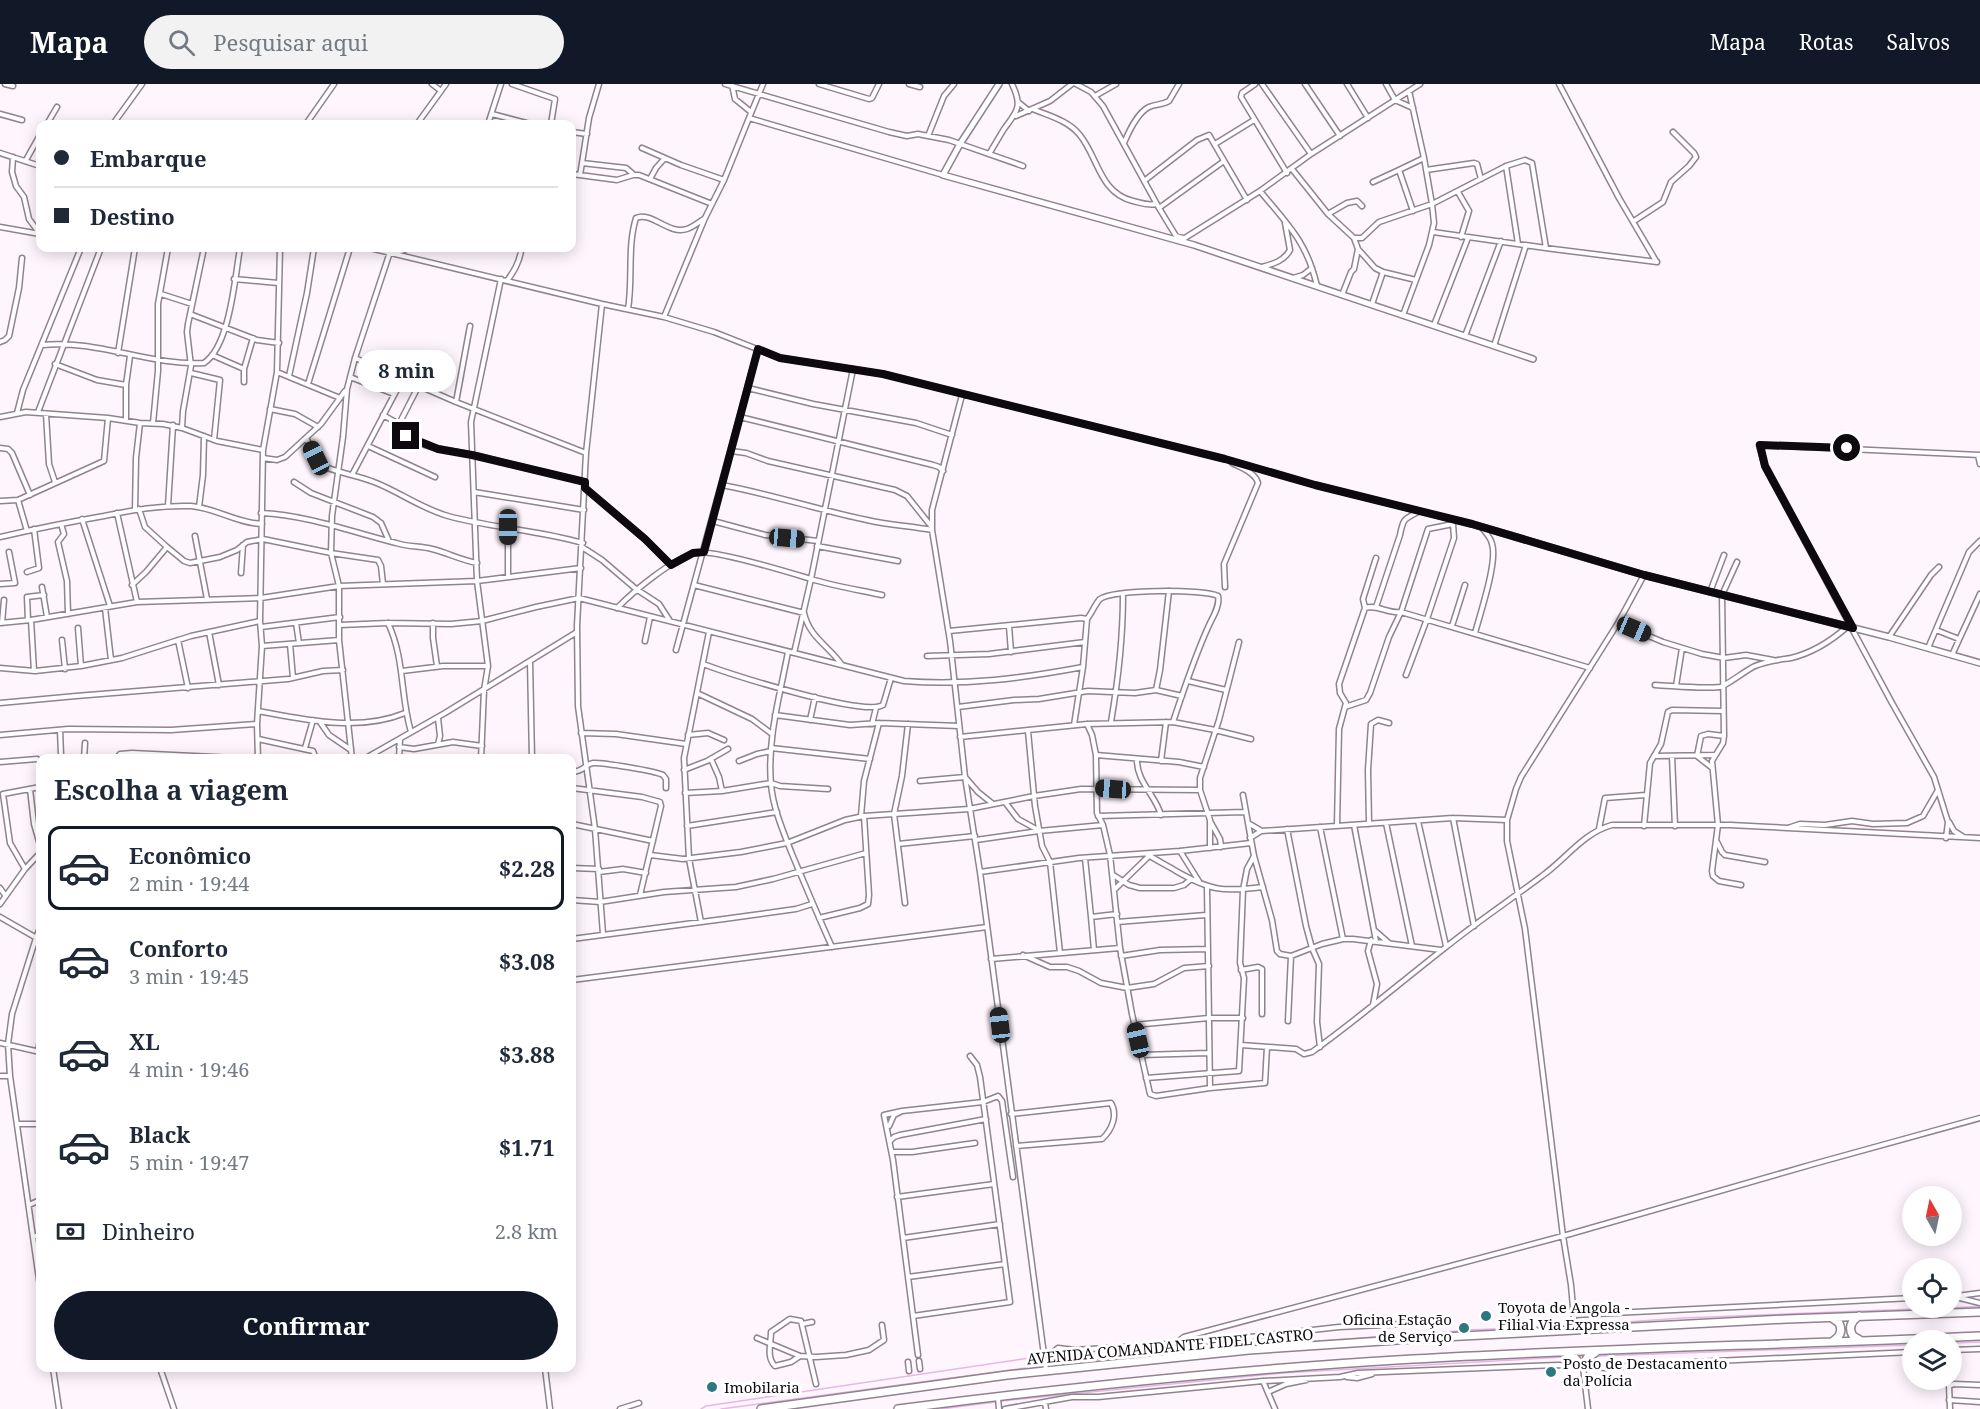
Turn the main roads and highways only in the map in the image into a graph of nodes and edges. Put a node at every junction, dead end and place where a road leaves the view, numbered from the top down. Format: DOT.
graph roads {
  1 [pos="1980,1312"];
  2 [pos="1859,1316"];
  3 [pos="1830,1318"];
  4 [pos="1980,1336"];
  5 [pos="1860,1340"];
  6 [pos="1831,1342"];
  7 [pos="1598,1351"];
  8 [pos="1563,1352"];
  9 [pos="761,1409"];
  10 [pos="898,1409"];
  1 -- 2 [label="highway, AVENIDA COMANDANTE FIDEL CASTRO"];
  2 -- 3 [label="highway, AVENIDA COMANDANTE FIDEL CASTRO"];
  2 -- 5 [label="highway"];
  3 -- 6 [label="highway"];
  3 -- 9 [label="highway, AVENIDA COMANDANTE FIDEL CASTRO"];
  4 -- 5 [label="highway"];
  5 -- 6 [label="highway"];
  6 -- 7 [label="highway"];
  7 -- 8 [label="highway"];
  7 -- 8 [label="highway"];
  8 -- 10 [label="highway"];
}
